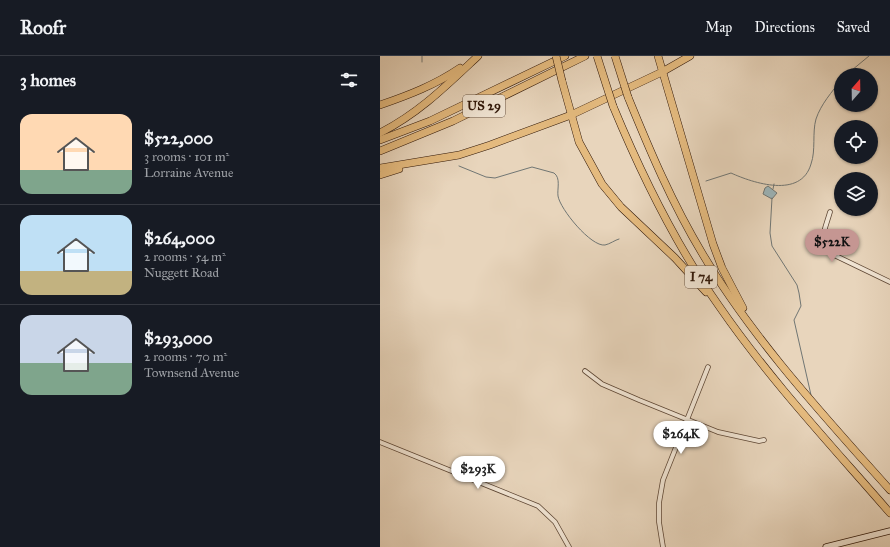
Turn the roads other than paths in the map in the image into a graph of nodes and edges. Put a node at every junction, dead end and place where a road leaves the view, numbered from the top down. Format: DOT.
graph roads {
  1 [pos="477,56"];
  2 [pos="556,56"];
  3 [pos="565,56"];
  4 [pos="585,56"];
  5 [pos="597,56"];
  6 [pos="615,56"];
  7 [pos="658,56"];
  8 [pos="690,56"];
  9 [pos="662,72"];
  10 [pos="380,105"];
  11 [pos="571,115"];
  12 [pos="380,133"];
  13 [pos="380,140"];
  14 [pos="380,151"];
  15 [pos="426,162"];
  16 [pos="380,168"];
  17 [pos="380,175"];
  18 [pos="830,212"];
  19 [pos="890,282"];
  20 [pos="718,305"];
  21 [pos="761,340"];
  22 [pos="708,366"];
  23 [pos="585,371"];
  24 [pos="686,419"];
  25 [pos="764,440"];
  26 [pos="380,442"];
  27 [pos="890,490"];
  28 [pos="890,514"];
  29 [pos="890,531"];
  30 [pos="569,547"];
  31 [pos="663,547"];
  32 [pos="826,547"];
  1 -- 10 [label="highway"];
  1 -- 12 [label="highway"];
  2 -- 11 [label="highway, bridge"];
  3 -- 13 [label="highway, US 29"];
  4 -- 14 [label="highway, US 29"];
  5 -- 20 [label="highway, I 74, bridge"];
  6 -- 21 [label="highway, I 74, bridge"];
  7 -- 9 [label="highway"];
  8 -- 9 [label="highway"];
  9 -- 11 [label="highway"];
  9 -- 21 [label="highway"];
  11 -- 15 [label="highway"];
  11 -- 20 [label="highway"];
  15 -- 16 [label="highway"];
  15 -- 17 [label="highway"];
  18 -- 19 [label="street"];
  20 -- 28 [label="highway, I 74"];
  21 -- 27 [label="highway, I 74"];
  22 -- 24 [label="street"];
  23 -- 24 [label="street"];
  24 -- 25 [label="street"];
  24 -- 31 [label="street"];
  26 -- 30 [label="street"];
  29 -- 32 [label="street"];
}
